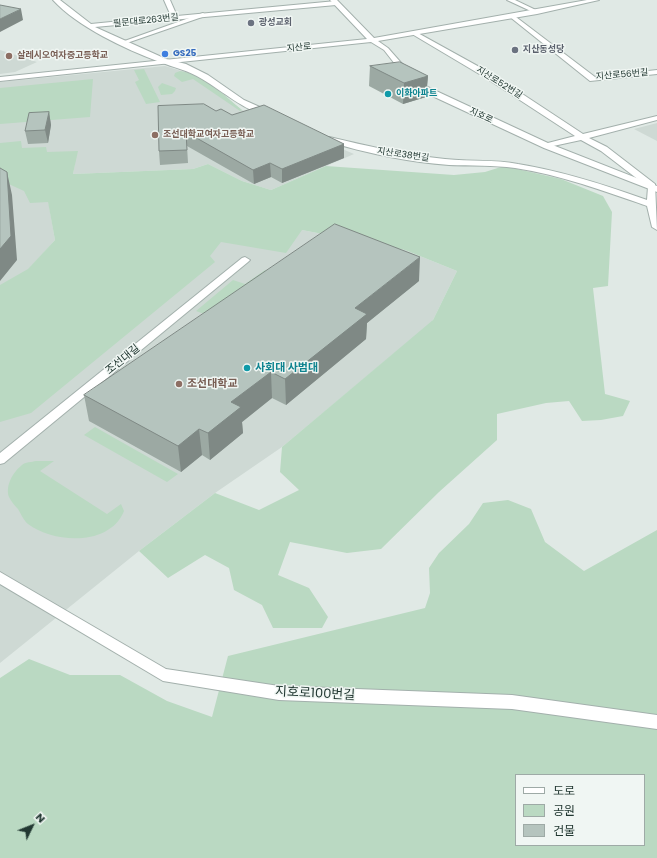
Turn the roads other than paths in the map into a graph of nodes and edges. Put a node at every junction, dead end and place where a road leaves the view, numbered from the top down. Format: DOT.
graph roads {
  1 [pos="56,0"];
  2 [pos="167,0"];
  3 [pos="510,0"];
  4 [pos="596,0"];
  5 [pos="335,1"];
  6 [pos="537,12"];
  7 [pos="202,15"];
  8 [pos="512,16"];
  9 [pos="175,18"];
  10 [pos="89,26"];
  11 [pos="414,34"];
  12 [pos="372,40"];
  13 [pos="122,42"];
  14 [pos="163,61"];
  15 [pos="657,72"];
  16 [pos="0,79"];
  17 [pos="657,118"];
  18 [pos="279,119"];
  19 [pos="322,137"];
  20 [pos="582,137"];
  21 [pos="547,146"];
  22 [pos="654,188"];
  23 [pos="654,206"];
  24 [pos="657,227"];
  25 [pos="245,260"];
  26 [pos="0,460"];
  27 [pos="0,577"];
  28 [pos="657,722"];
  1 -- 10 [label="street, 필문대로263번길"];
  2 -- 9 [label="street"];
  3 -- 6 [label="street"];
  4 -- 6 [label="street, 지산로"];
  5 -- 7 [label="street, 필문대로263번길"];
  5 -- 12 [label="street, 지호로"];
  6 -- 8 [label="street, 지산로"];
  7 -- 9 [label="street, 필문대로263번길"];
  7 -- 13 [label="lane, 필문대로263번길"];
  8 -- 11 [label="street, 지산로"];
  8 -- 15 [label="street, 지산로56번길"];
  9 -- 10 [label="street, 필문대로263번길"];
  10 -- 13 [label="street, 필문대로263번길"];
  11 -- 12 [label="street, 지산로"];
  11 -- 20 [label="street, 지산로52번길"];
  12 -- 14 [label="street, 지산로"];
  12 -- 21 [label="street, 지호로"];
  13 -- 14 [label="street, 필문대로263번길"];
  14 -- 16 [label="street, 지산로"];
  14 -- 18 [label="street"];
  17 -- 20 [label="street"];
  19 -- 23 [label="street, 지산로38번길"];
  20 -- 21 [label="street"];
  20 -- 22 [label="street, 지산로52번길"];
  21 -- 22 [label="street, 지호로"];
  22 -- 23 [label="street"];
  23 -- 24 [label="street"];
  25 -- 26 [label="street, 조선대길"];
  27 -- 28 [label="street, 지호로100번길"];
}
